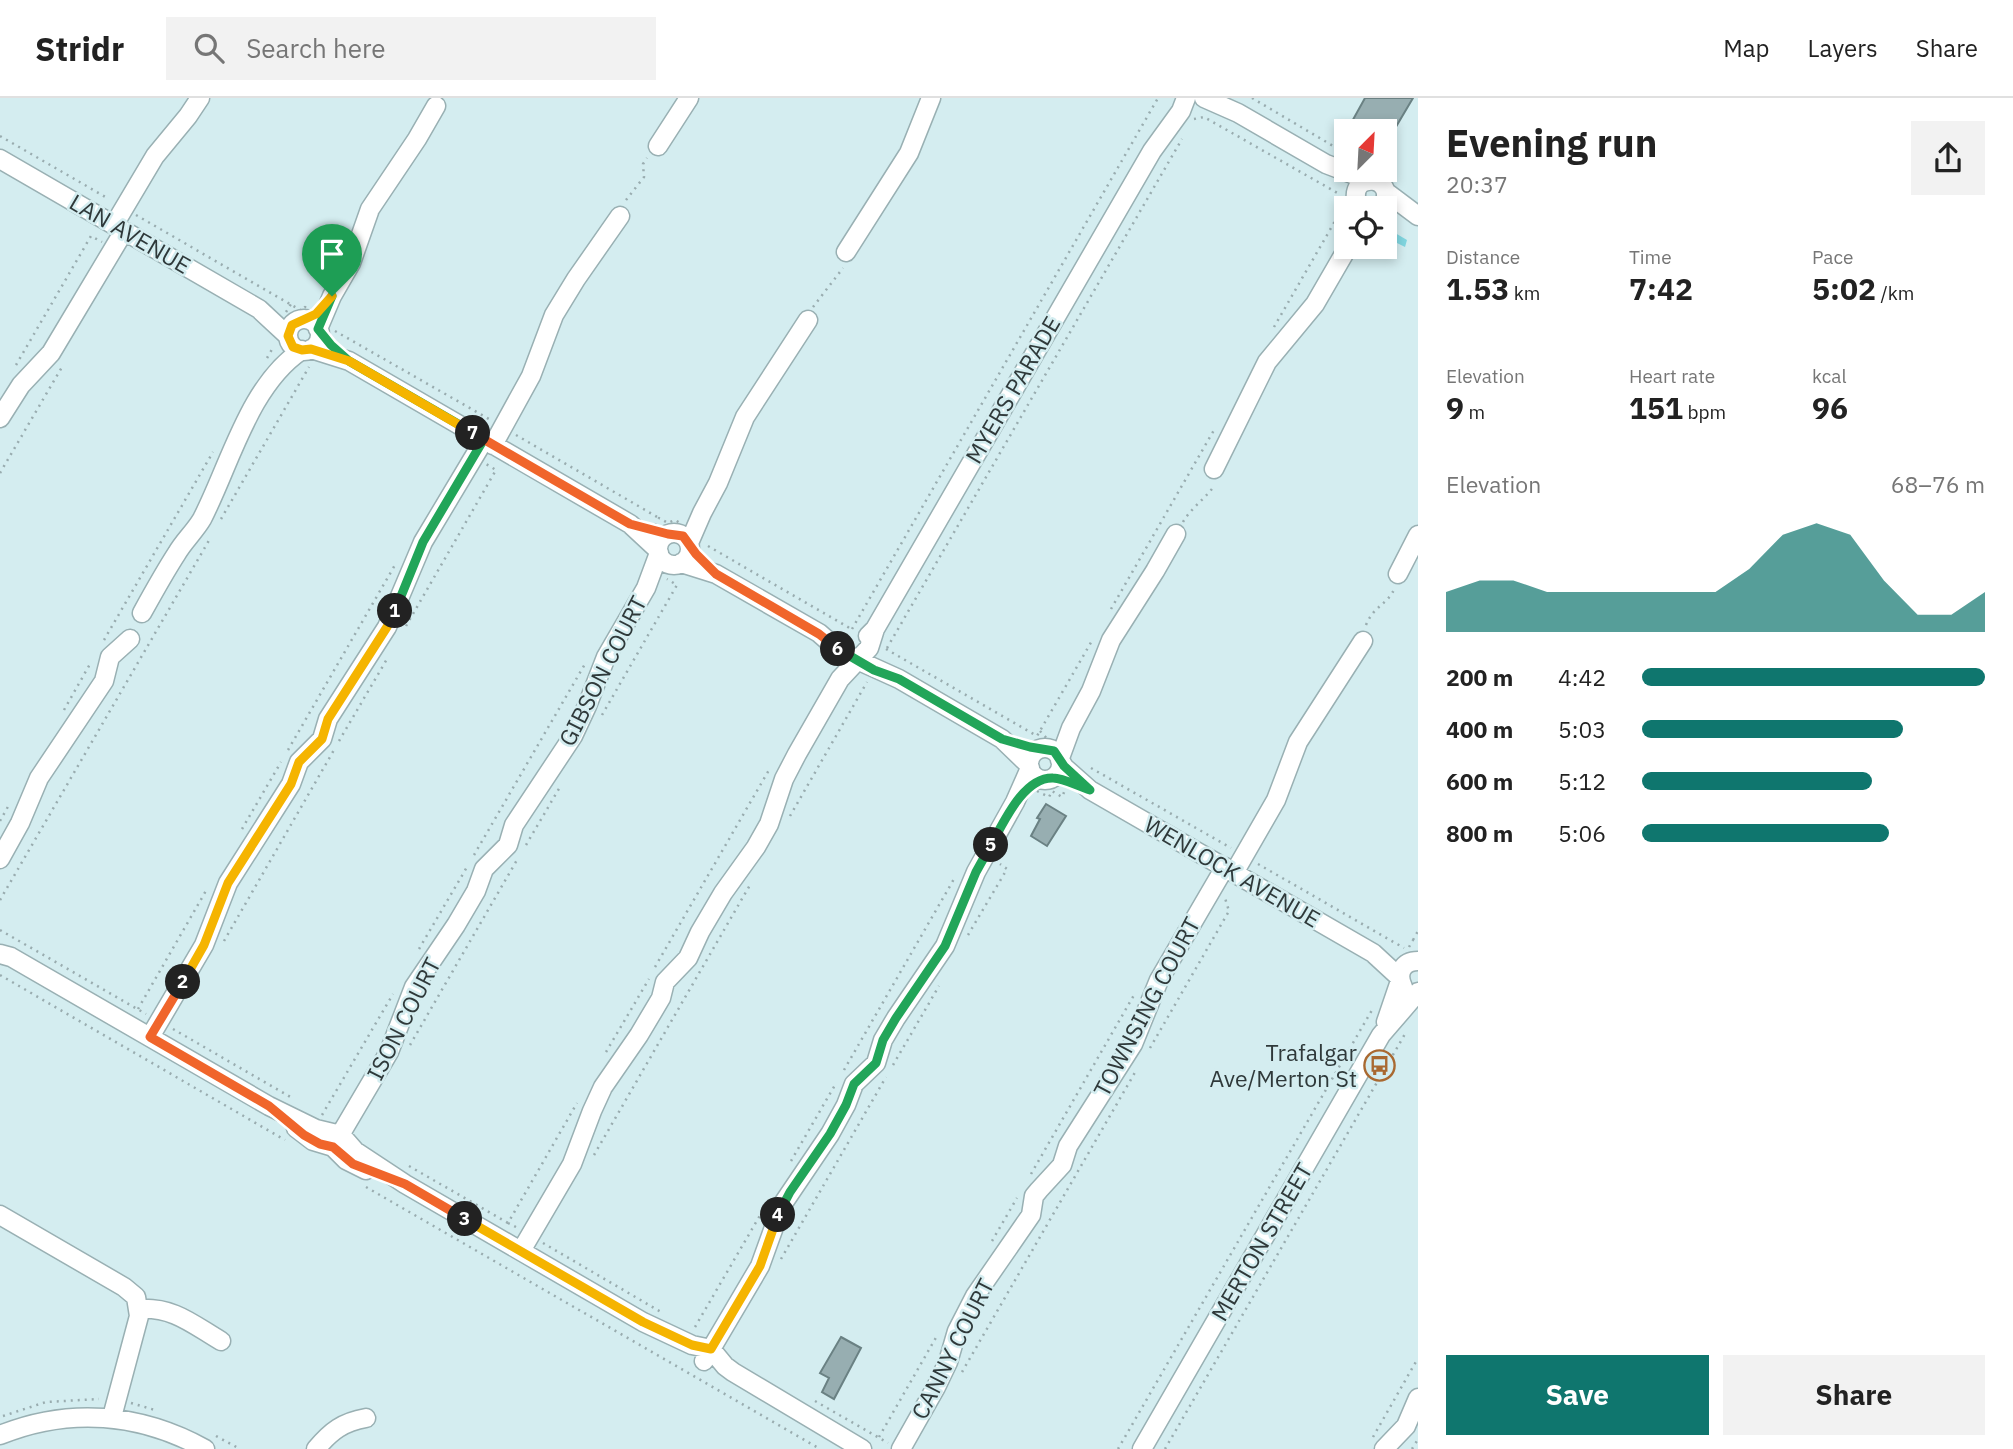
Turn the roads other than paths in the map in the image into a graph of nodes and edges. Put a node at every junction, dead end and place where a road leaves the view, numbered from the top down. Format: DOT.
graph roads {
  1 [pos="200,98"];
  2 [pos="690,98"];
  3 [pos="931,98"];
  4 [pos="1175,98"];
  5 [pos="1186,98"];
  6 [pos="1204,98"];
  7 [pos="1218,98"];
  8 [pos="436,106"];
  9 [pos="1238,113"];
  10 [pos="658,146"];
  11 [pos="1152,151"];
  12 [pos="0,159"];
  13 [pos="1326,164"];
  14 [pos="1334,167"];
  15 [pos="1348,196"];
  16 [pos="1397,208"];
  17 [pos="620,216"];
  18 [pos="1418,217"];
  19 [pos="119,228"];
  20 [pos="846,252"];
  21 [pos="1341,259"];
  22 [pos="332,296"];
  23 [pos="259,309"];
  24 [pos="297,314"];
  25 [pos="808,320"];
  26 [pos="319,330"];
  27 [pos="296,347"];
  28 [pos="349,361"];
  29 [pos="0,418"];
  30 [pos="488,442"];
  31 [pos="1214,470"];
  32 [pos="702,513"];
  33 [pos="630,524"];
  34 [pos="671,534"];
  35 [pos="1176,534"];
  36 [pos="1418,535"];
  37 [pos="689,544"];
  38 [pos="668,558"];
  39 [pos="716,574"];
  40 [pos="1398,574"];
  41 [pos="142,613"];
  42 [pos="130,639"];
  43 [pos="1363,641"];
  44 [pos="856,654"];
  45 [pos="1071,728"];
  46 [pos="1002,739"];
  47 [pos="1042,749"];
  48 [pos="1060,759"];
  49 [pos="1039,772"];
  50 [pos="1090,790"];
  51 [pos="0,859"];
  52 [pos="1230,870"];
  53 [pos="475,891"];
  54 [pos="4,953"];
  55 [pos="1373,953"];
  56 [pos="1414,956"];
  57 [pos="1400,979"];
  58 [pos="1418,992"];
  59 [pos="1381,1035"];
  60 [pos="150,1037"];
  61 [pos="337,1141"];
  62 [pos="0,1215"];
  63 [pos="1031,1215"];
  64 [pos="521,1251"];
  65 [pos="139,1309"];
  66 [pos="221,1341"];
  67 [pos="707,1355"];
  68 [pos="1416,1401"];
  69 [pos="112,1417"];
  70 [pos="366,1418"];
  71 [pos="0,1435"];
  72 [pos="1378,1443"];
  73 [pos="205,1449"];
  74 [pos="316,1449"];
  75 [pos="862,1449"];
  76 [pos="901,1449"];
  77 [pos="1142,1449"];
  1 -- 19 [label="street"];
  2 -- 10 [label="street"];
  3 -- 20 [label="street"];
  4 -- 11 [label="street, MYERS PARADE"];
  5 -- 11 [label="street, MYERS PARADE"];
  6 -- 9 [label="street"];
  7 -- 9 [label="street"];
  8 -- 22 [label="street"];
  9 -- 13 [label="street"];
  11 -- 44 [label="street, MYERS PARADE"];
  12 -- 19 [label="street, LAN AVENUE"];
  13 -- 14 [label="street"];
  13 -- 15 [label="street"];
  16 -- 18 [label="street"];
  17 -- 30 [label="street"];
  19 -- 23 [label="street, LAN AVENUE"];
  19 -- 29 [label="street"];
  21 -- 31 [label="street"];
  22 -- 24 [label="street"];
  22 -- 26 [label="street"];
  23 -- 24 [label="street, LAN AVENUE"];
  23 -- 27 [label="street, LAN AVENUE"];
  24 -- 26 [label="street, LAN AVENUE"];
  24 -- 27 [label="street"];
  25 -- 32 [label="street"];
  26 -- 27 [label="street"];
  26 -- 28 [label="street, LAN AVENUE"];
  27 -- 28 [label="street"];
  27 -- 41 [label="street"];
  28 -- 30 [label="street"];
  30 -- 33 [label="street"];
  30 -- 60 [label="street"];
  32 -- 34 [label="street"];
  32 -- 37 [label="street"];
  33 -- 34 [label="street"];
  33 -- 38 [label="street"];
  34 -- 37 [label="street"];
  34 -- 38 [label="street"];
  35 -- 45 [label="street"];
  36 -- 40 [label="street"];
  37 -- 38 [label="street"];
  37 -- 39 [label="street"];
  38 -- 39 [label="street"];
  38 -- 53 [label="street, GIBSON COURT"];
  39 -- 44 [label="street, WENLOCK AVENUE"];
  42 -- 51 [label="street"];
  43 -- 52 [label="street, TOWNSING COURT"];
  44 -- 46 [label="street, WENLOCK AVENUE"];
  44 -- 64 [label="street, MYERS PARADE"];
  45 -- 47 [label="street"];
  45 -- 48 [label="street"];
  46 -- 47 [label="street, WENLOCK AVENUE"];
  46 -- 49 [label="street, WENLOCK AVENUE"];
  47 -- 48 [label="street, WENLOCK AVENUE"];
  47 -- 49 [label="street"];
  48 -- 49 [label="street"];
  48 -- 50 [label="street, WENLOCK AVENUE"];
  49 -- 50 [label="street, WENLOCK AVENUE"];
  49 -- 67 [label="street"];
  50 -- 52 [label="street, WENLOCK AVENUE"];
  52 -- 55 [label="street, WENLOCK AVENUE"];
  52 -- 63 [label="street, TOWNSING COURT"];
  53 -- 61 [label="street, ISON COURT"];
  54 -- 60 [label="street"];
  55 -- 56 [label="street, WENLOCK AVENUE"];
  55 -- 57 [label="street, WENLOCK AVENUE"];
  56 -- 57 [label="street, MERTON STREET"];
  57 -- 58 [label="street, WENLOCK AVENUE"];
  57 -- 59 [label="street, MERTON STREET"];
  58 -- 59 [label="street, MERTON STREET"];
  59 -- 77 [label="street, MERTON STREET"];
  60 -- 61 [label="street"];
  61 -- 64 [label="street"];
  62 -- 65 [label="street"];
  63 -- 76 [label="street, CANNY COURT"];
  64 -- 67 [label="street"];
  65 -- 66 [label="street"];
  65 -- 69 [label="street"];
  67 -- 75 [label="street"];
  68 -- 72 [label="street"];
  69 -- 71 [label="street"];
  69 -- 73 [label="street"];
  70 -- 74 [label="street"];
}
